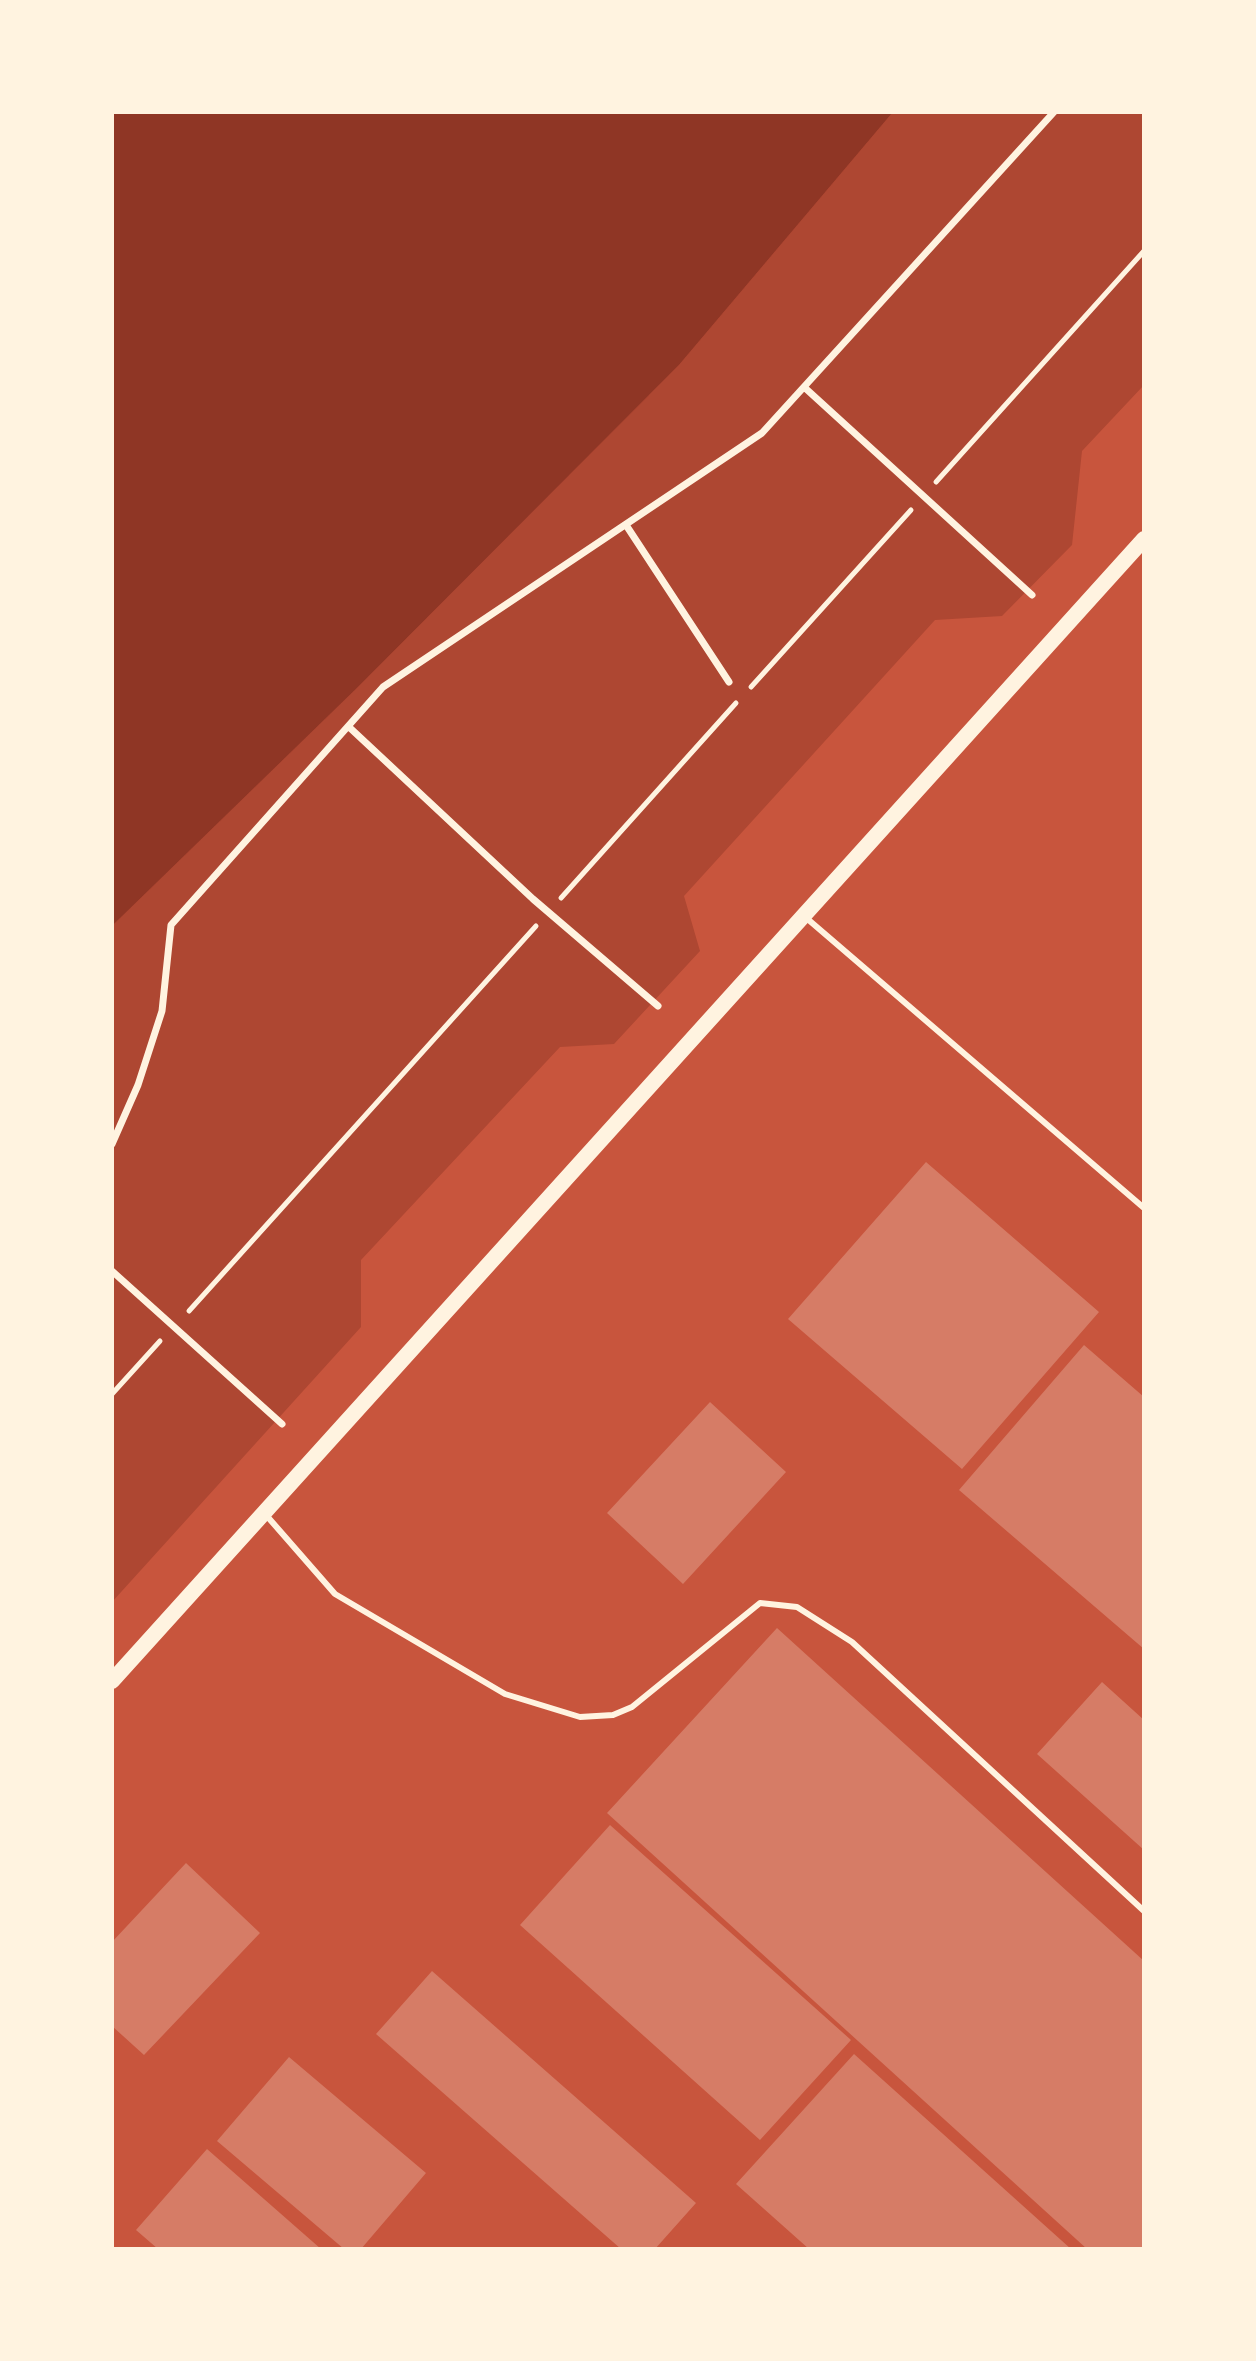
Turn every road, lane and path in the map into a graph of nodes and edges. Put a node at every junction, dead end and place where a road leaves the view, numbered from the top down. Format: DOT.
graph roads {
  1 [pos="1054,112"];
  2 [pos="1144,251"];
  3 [pos="804,387"];
  4 [pos="923,496"];
  5 [pos="626,525"];
  6 [pos="1144,539"];
  7 [pos="1032,595"];
  8 [pos="729,682"];
  9 [pos="349,727"];
  10 [pos="549,912"];
  11 [pos="803,914"];
  12 [pos="658,1006"];
  13 [pos="112,1144"];
  14 [pos="1144,1208"];
  15 [pos="112,1271"];
  16 [pos="174,1326"];
  17 [pos="112,1394"];
  18 [pos="282,1424"];
  19 [pos="263,1512"];
  20 [pos="112,1681"];
  21 [pos="1144,1911"];
  1 -- 3 [label="street"];
  2 -- 4 [label="path"];
  3 -- 4 [label="street"];
  3 -- 5 [label="street"];
  4 -- 7 [label="street"];
  4 -- 10 [label="path"];
  5 -- 8 [label="street"];
  5 -- 9 [label="street"];
  6 -- 11 [label="main road"];
  9 -- 10 [label="street"];
  9 -- 13 [label="street"];
  10 -- 12 [label="street"];
  10 -- 16 [label="path"];
  11 -- 14 [label="lane"];
  11 -- 19 [label="main road"];
  15 -- 16 [label="street"];
  16 -- 17 [label="path"];
  16 -- 18 [label="street"];
  19 -- 20 [label="main road"];
  19 -- 21 [label="lane"];
}
